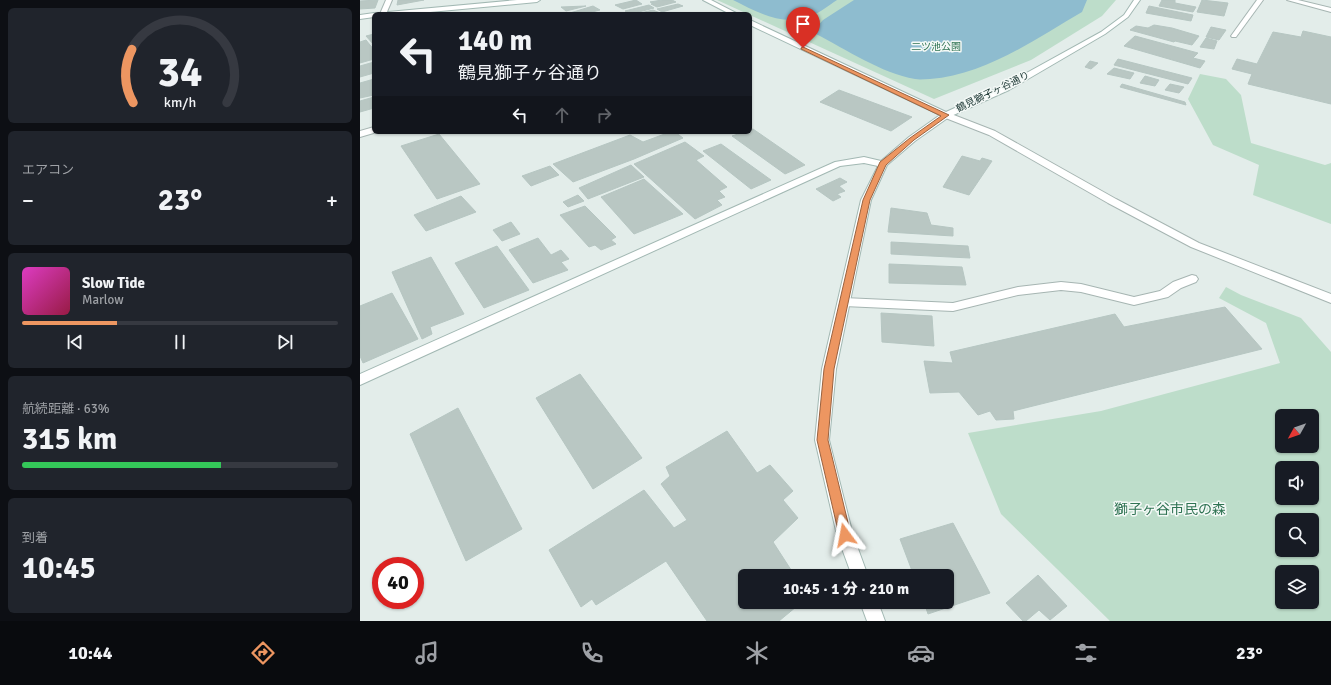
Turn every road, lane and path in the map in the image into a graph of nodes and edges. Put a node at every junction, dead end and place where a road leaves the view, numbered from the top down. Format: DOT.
graph roads {
  1 [pos="390,0"];
  2 [pos="536,0"];
  3 [pos="706,0"];
  4 [pos="1137,0"];
  5 [pos="1260,0"];
  6 [pos="1290,0"];
  7 [pos="1331,10"];
  8 [pos="384,12"];
  9 [pos="409,12"];
  10 [pos="731,12"];
  11 [pos="372,15"];
  12 [pos="360,17"];
  13 [pos="752,23"];
  14 [pos="1234,36"];
  15 [pos="946,115"];
  16 [pos="372,131"];
  17 [pos="360,134"];
  18 [pos="883,164"];
  19 [pos="1192,279"];
  20 [pos="1331,299"];
  21 [pos="844,302"];
  22 [pos="360,380"];
  23 [pos="857,569"];
  24 [pos="872,609"];
  25 [pos="876,621"];
  1 -- 8 [label="street"];
  2 -- 9 [label="street"];
  3 -- 10 [label="street"];
  4 -- 15 [label="street, 鶴見獅子ヶ谷通り"];
  5 -- 14 [label="street"];
  6 -- 7 [label="street"];
  11 -- 12 [label="street"];
  13 -- 15 [label="street, 鶴見獅子ヶ谷通り"];
  15 -- 18 [label="street"];
  15 -- 20 [label="street"];
  16 -- 17 [label="street"];
  18 -- 21 [label="street"];
  18 -- 22 [label="street"];
  19 -- 21 [label="street"];
  21 -- 23 [label="street"];
  24 -- 25 [label="street"];
}
